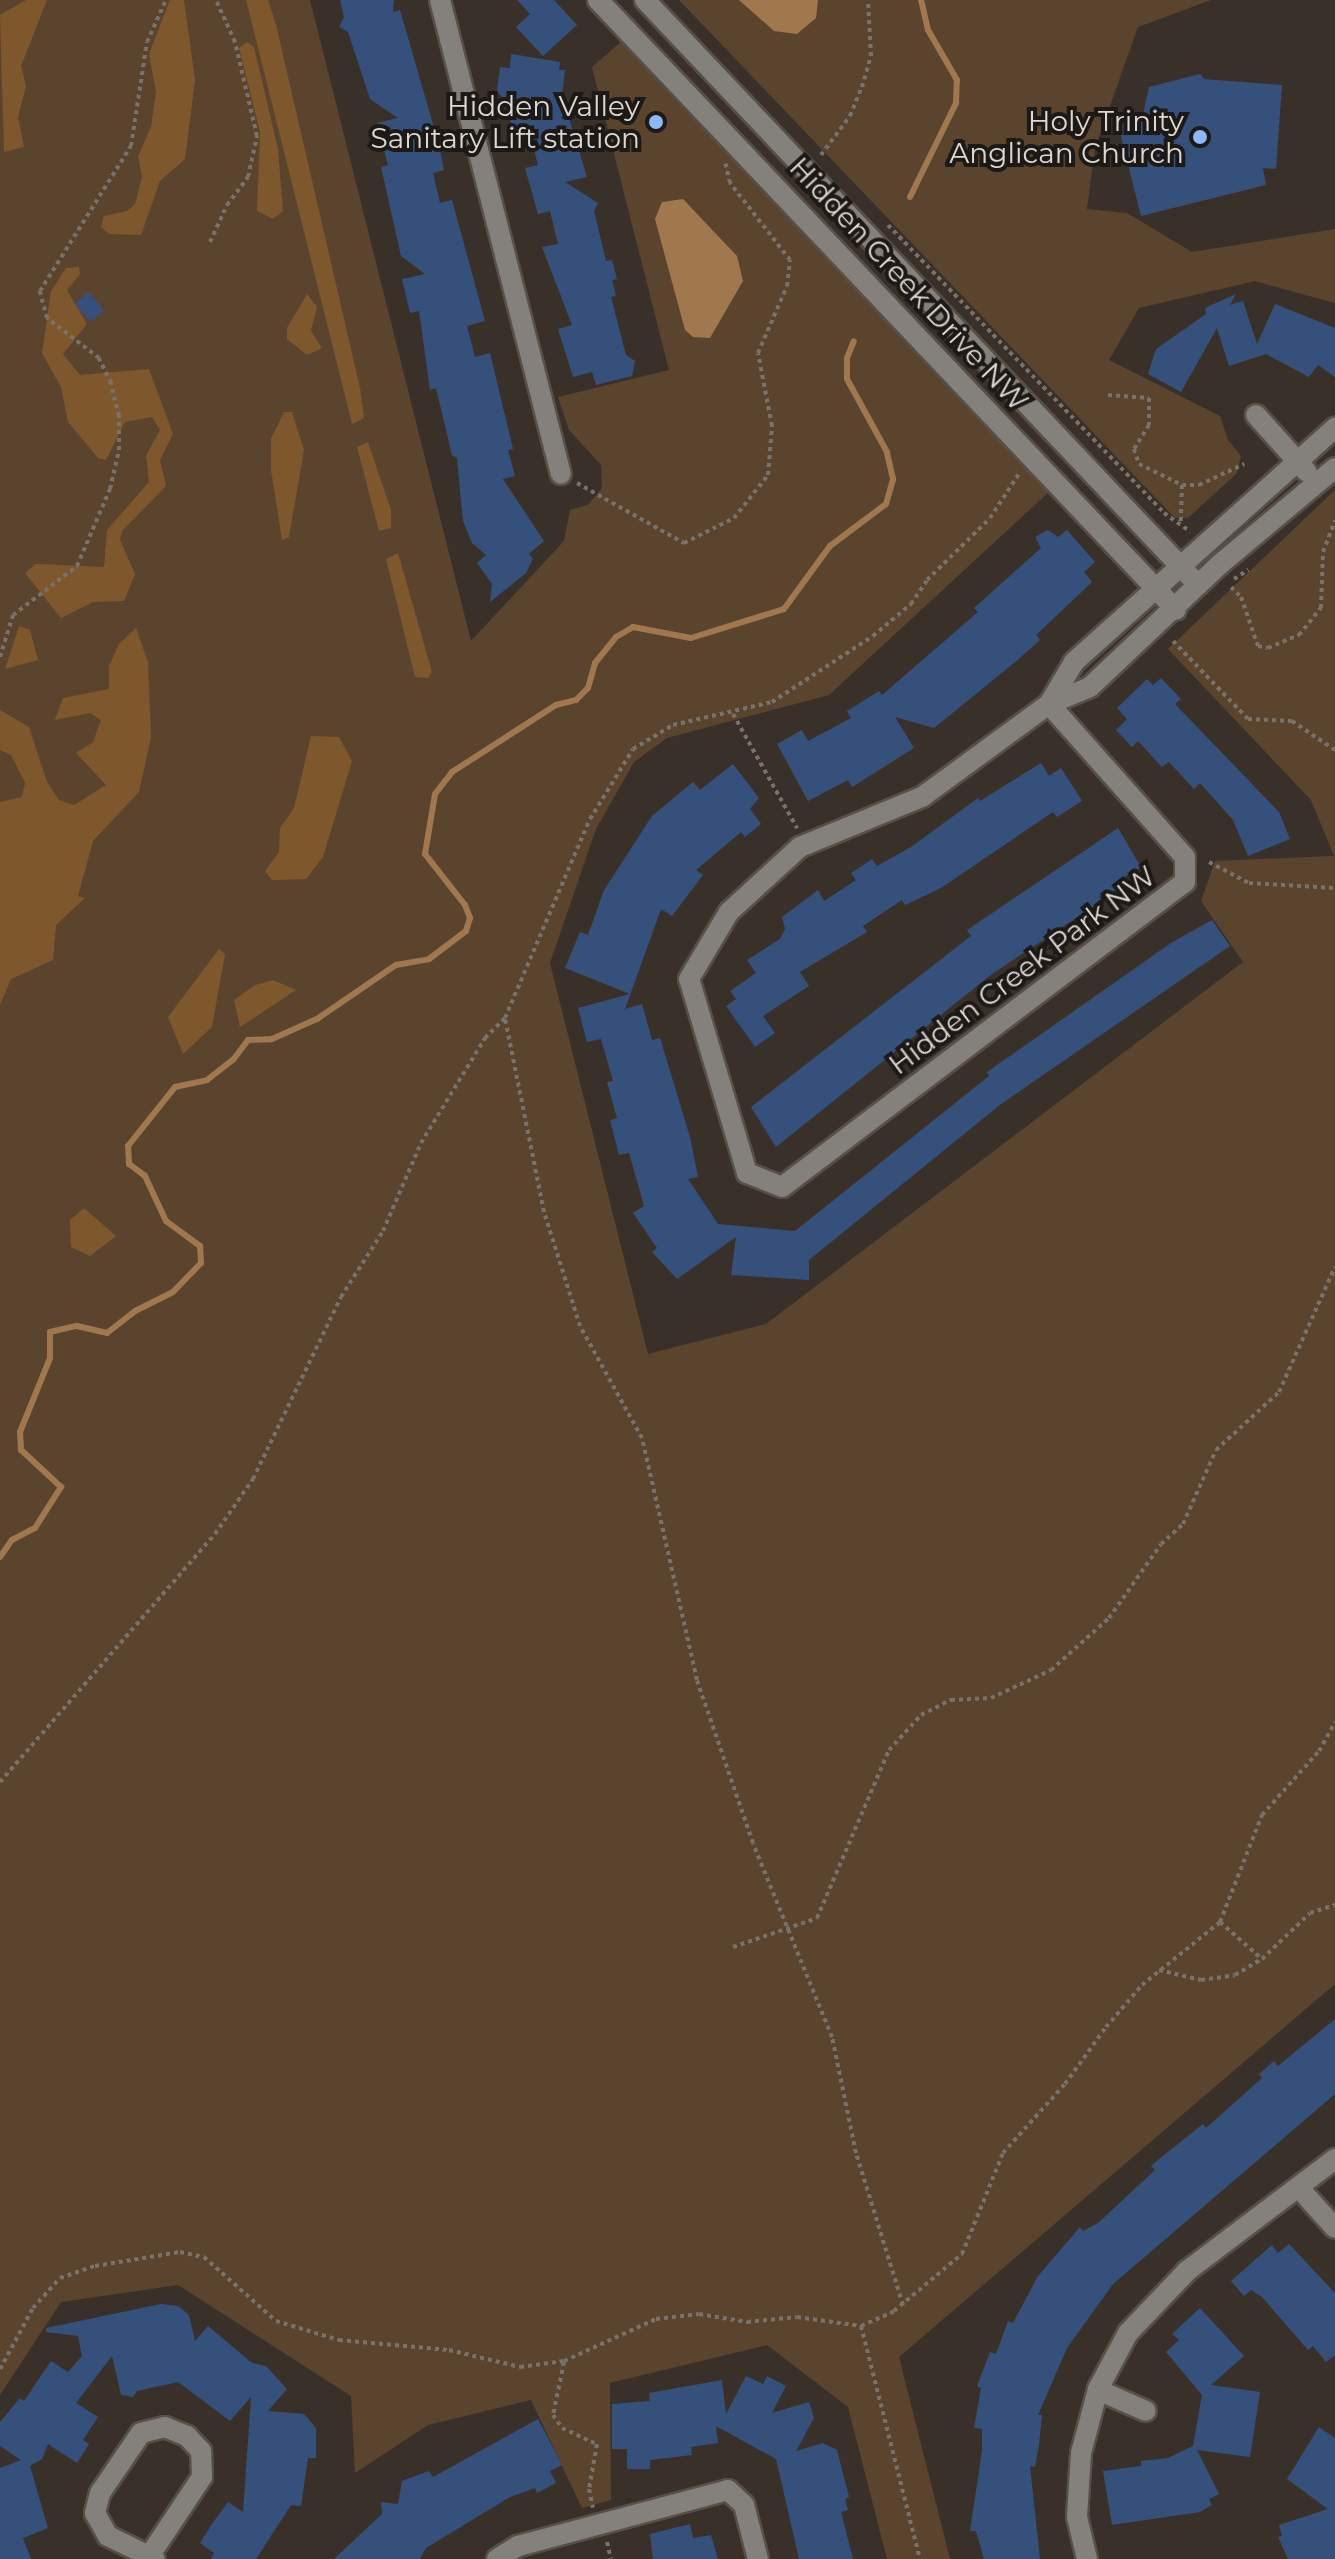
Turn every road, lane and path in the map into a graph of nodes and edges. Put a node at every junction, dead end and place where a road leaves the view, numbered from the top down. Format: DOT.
graph roads {
  1 [pos="166,0"];
  2 [pos="216,0"];
  3 [pos="440,0"];
  4 [pos="598,0"];
  5 [pos="645,0"];
  6 [pos="868,0"];
  7 [pos="705,63"];
  8 [pos="681,89"];
  9 [pos="810,144"];
  10 [pos="821,155"];
  11 [pos="725,161"];
  12 [pos="831,166"];
  13 [pos="885,222"];
  14 [pos="210,242"];
  15 [pos="1108,395"];
  16 [pos="1256,415"];
  17 [pos="1335,428"];
  18 [pos="1298,462"];
  19 [pos="1244,464"];
  20 [pos="1335,468"];
  21 [pos="1021,470"];
  22 [pos="561,474"];
  23 [pos="1318,484"];
  24 [pos="1182,485"];
  25 [pos="1335,520"];
  26 [pos="1181,523"];
  27 [pos="1192,533"];
  28 [pos="1332,533"];
  29 [pos="1179,564"];
  30 [pos="1155,585"];
  31 [pos="1198,585"];
  32 [pos="1231,587"];
  33 [pos="1176,610"];
  34 [pos="1173,641"];
  35 [pos="0,657"];
  36 [pos="1049,704"];
  37 [pos="733,714"];
  38 [pos="1335,750"];
  39 [pos="799,830"];
  40 [pos="1209,862"];
  41 [pos="1335,888"];
  42 [pos="505,1018"];
  43 [pos="1335,1267"];
  44 [pos="1335,1722"];
  45 [pos="0,1782"];
  46 [pos="1335,1905"];
  47 [pos="1220,1922"];
  48 [pos="791,1930"];
  49 [pos="733,1947"];
  50 [pos="1262,1959"];
  51 [pos="1159,1970"];
  52 [pos="1335,2159"];
  53 [pos="1300,2189"];
  54 [pos="1335,2228"];
  55 [pos="903,2305"];
  56 [pos="861,2326"];
  57 [pos="564,2361"];
  58 [pos="0,2369"];
  59 [pos="1098,2390"];
  60 [pos="1146,2411"];
  61 [pos="599,2523"];
  62 [pos="152,2557"];
  63 [pos="497,2559"];
  64 [pos="758,2559"];
  65 [pos="920,2559"];
  66 [pos="1087,2559"];
  1 -- 35 [label="path"];
  2 -- 14 [label="path"];
  3 -- 22 [label="street"];
  4 -- 8 [label="street, Hidden Creek Drive NW"];
  5 -- 7 [label="street, Hidden Creek Drive NW"];
  6 -- 10 [label="path"];
  7 -- 8 [label="street"];
  7 -- 29 [label="street, Hidden Creek Drive NW"];
  8 -- 30 [label="street, Hidden Creek Drive NW"];
  9 -- 10 [label="path"];
  10 -- 12 [label="path"];
  11 -- 22 [label="path"];
  13 -- 26 [label="path"];
  15 -- 24 [label="path"];
  16 -- 18 [label="street"];
  17 -- 18 [label="street"];
  18 -- 23 [label="street"];
  18 -- 29 [label="street"];
  19 -- 24 [label="path"];
  20 -- 23 [label="street"];
  21 -- 37 [label="path"];
  23 -- 31 [label="street"];
  24 -- 26 [label="path"];
  25 -- 28 [label="path"];
  26 -- 27 [label="path"];
  28 -- 32 [label="path"];
  29 -- 30 [label="street"];
  29 -- 31 [label="street, Hidden Creek Drive NW"];
  30 -- 33 [label="street, Hidden Creek Drive NW"];
  30 -- 36 [label="street"];
  31 -- 33 [label="street"];
  33 -- 36 [label="street"];
  34 -- 38 [label="path"];
  36 -- 36 [label="street, Hidden Creek Park NW"];
  37 -- 39 [label="path"];
  37 -- 42 [label="path"];
  40 -- 41 [label="path"];
  42 -- 45 [label="path"];
  42 -- 48 [label="path"];
  43 -- 48 [label="path"];
  44 -- 47 [label="path"];
  46 -- 50 [label="path"];
  47 -- 50 [label="path"];
  47 -- 51 [label="path"];
  48 -- 49 [label="path"];
  48 -- 55 [label="path"];
  50 -- 51 [label="path"];
  51 -- 55 [label="path"];
  52 -- 53 [label="street"];
  53 -- 54 [label="street"];
  53 -- 59 [label="street"];
  55 -- 56 [label="path"];
  56 -- 57 [label="path"];
  56 -- 65 [label="path"];
  57 -- 58 [label="path"];
  57 -- 61 [label="path"];
  59 -- 60 [label="street"];
  59 -- 66 [label="street"];
  61 -- 63 [label="street"];
  61 -- 64 [label="street"];
  62 -- 62 [label="street"];
}
